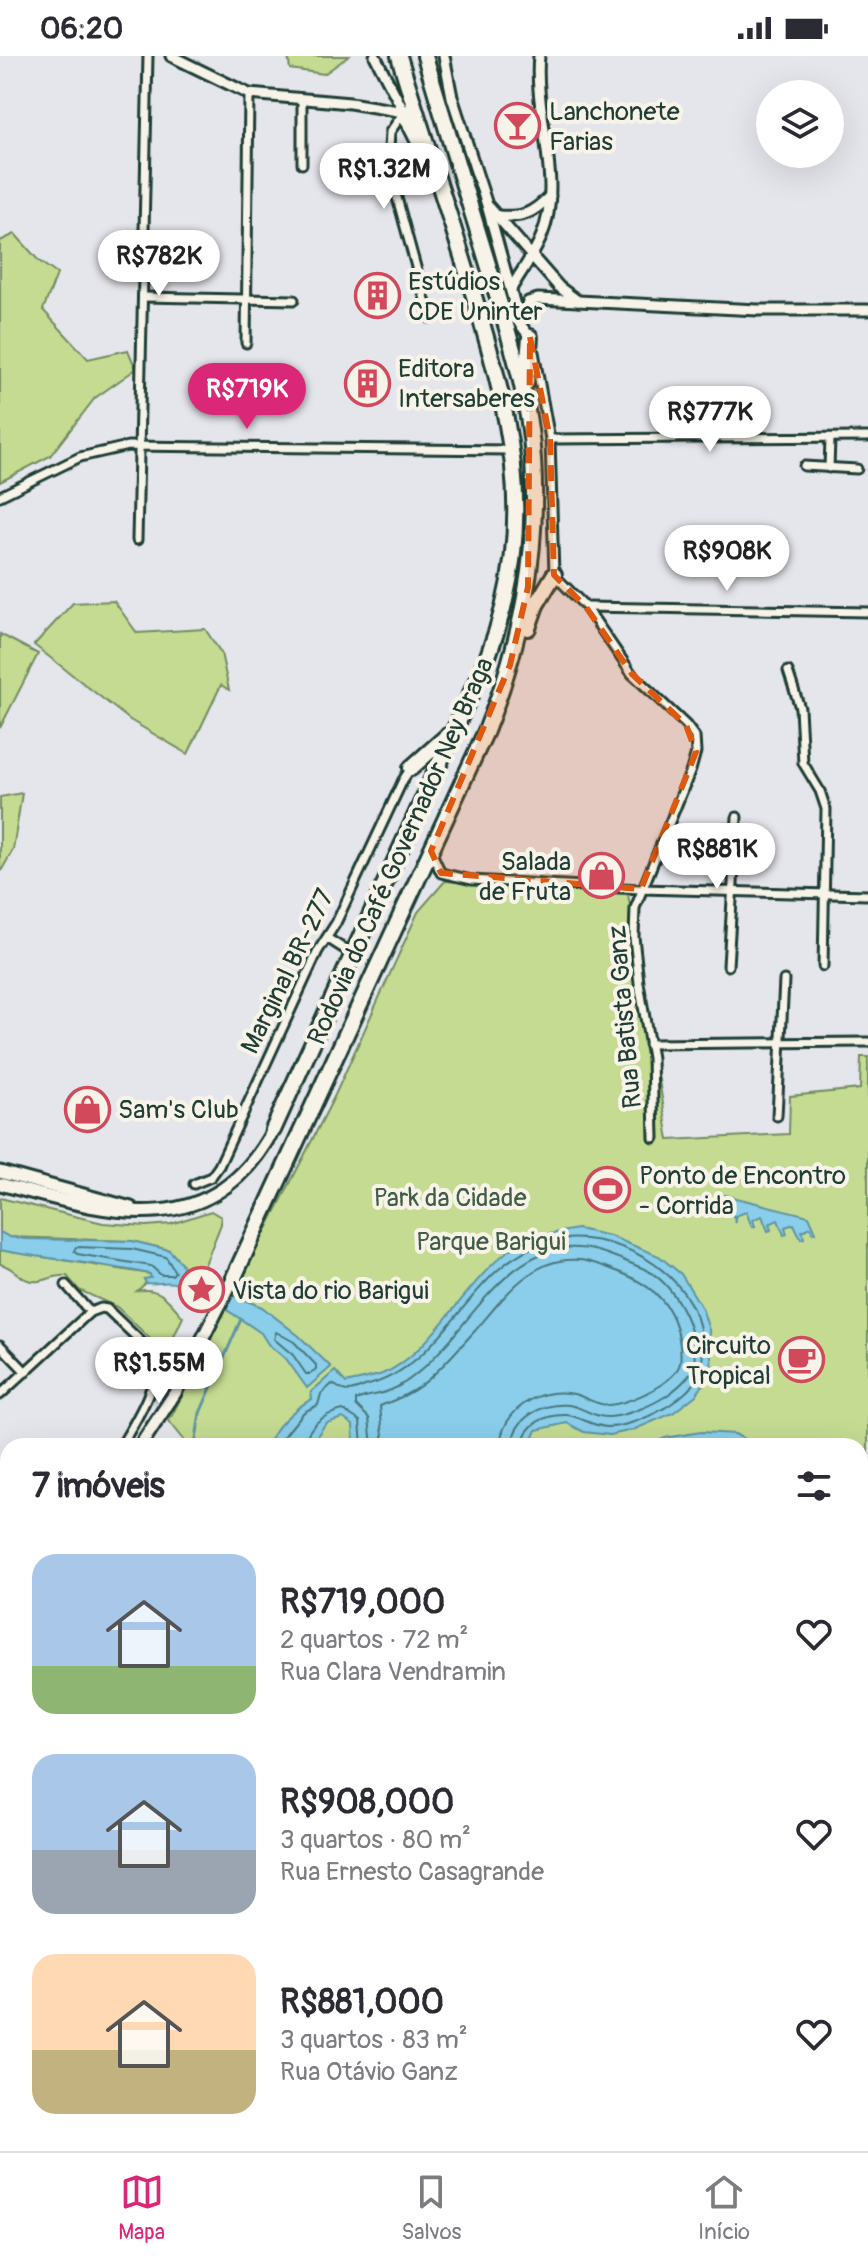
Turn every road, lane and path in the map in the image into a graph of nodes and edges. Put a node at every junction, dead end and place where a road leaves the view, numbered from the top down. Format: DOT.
graph roads {
  1 [pos="148,56"];
  2 [pos="171,56"];
  3 [pos="375,56"];
  4 [pos="399,56"];
  5 [pos="425,56"];
  6 [pos="444,56"];
  7 [pos="539,56"];
  8 [pos="249,94"];
  9 [pos="302,99"];
  10 [pos="404,112"];
  11 [pos="302,164"];
  12 [pos="440,183"];
  13 [pos="550,196"];
  14 [pos="487,205"];
  15 [pos="498,216"];
  16 [pos="530,255"];
  17 [pos="511,289"];
  18 [pos="144,297"];
  19 [pos="247,299"];
  20 [pos="294,300"];
  21 [pos="581,303"];
  22 [pos="868,310"];
  23 [pos="430,318"];
  24 [pos="520,324"];
  25 [pos="530,337"];
  26 [pos="246,343"];
  27 [pos="525,399"];
  28 [pos="868,437"];
  29 [pos="550,439"];
  30 [pos="830,439"];
  31 [pos="141,445"];
  32 [pos="512,450"];
  33 [pos="804,466"];
  34 [pos="829,468"];
  35 [pos="857,469"];
  36 [pos="0,496"];
  37 [pos="137,540"];
  38 [pos="554,575"];
  39 [pos="586,607"];
  40 [pos="868,612"];
  41 [pos="788,671"];
  42 [pos="456,727"];
  43 [pos="486,731"];
  44 [pos="411,768"];
  45 [pos="737,817"];
  46 [pos="431,851"];
  47 [pos="641,889"];
  48 [pos="732,892"];
  49 [pos="824,894"];
  50 [pos="868,895"];
  51 [pos="327,938"];
  52 [pos="352,955"];
  53 [pos="728,966"];
  54 [pos="823,966"];
  55 [pos="784,980"];
  56 [pos="782,1042"];
  57 [pos="868,1042"];
  58 [pos="649,1044"];
  59 [pos="777,1116"];
  60 [pos="273,1130"];
  61 [pos="654,1138"];
  62 [pos="0,1172"];
  63 [pos="0,1184"];
  64 [pos="194,1184"];
  65 [pos="151,1213"];
  66 [pos="234,1277"];
  67 [pos="66,1285"];
  68 [pos="90,1312"];
  69 [pos="0,1345"];
  70 [pos="26,1372"];
  71 [pos="0,1395"];
  72 [pos="125,1438"];
  73 [pos="145,1438"];
  1 -- 18 [label="street"];
  2 -- 8 [label="street"];
  3 -- 10 [label="street"];
  4 -- 12 [label="highway, Rodovia do Café Governador Ney Braga"];
  5 -- 27 [label="highway, Rodovia do Café Governador Ney Braga"];
  6 -- 14 [label="street"];
  7 -- 13 [label="street"];
  8 -- 9 [label="street"];
  8 -- 19 [label="street"];
  9 -- 10 [label="street"];
  9 -- 11 [label="street"];
  10 -- 12 [label="highway"];
  10 -- 23 [label="street"];
  12 -- 32 [label="highway, Rodovia do Café Governador Ney Braga"];
  13 -- 15 [label="street"];
  13 -- 16 [label="street"];
  14 -- 15 [label="street"];
  14 -- 17 [label="street"];
  15 -- 16 [label="street"];
  16 -- 17 [label="street"];
  16 -- 21 [label="street"];
  17 -- 24 [label="street"];
  18 -- 19 [label="street"];
  18 -- 31 [label="street"];
  19 -- 20 [label="street"];
  19 -- 26 [label="street"];
  21 -- 22 [label="street"];
  21 -- 24 [label="street"];
  24 -- 25 [label="street"];
  25 -- 27 [label="highway"];
  25 -- 29 [label="street"];
  27 -- 43 [label="highway, Rodovia do Café Governador Ney Braga"];
  28 -- 30 [label="street"];
  29 -- 30 [label="street"];
  29 -- 38 [label="street"];
  30 -- 34 [label="street"];
  31 -- 32 [label="street"];
  31 -- 36 [label="street"];
  31 -- 37 [label="street"];
  32 -- 42 [label="highway, Rodovia do Café Governador Ney Braga"];
  33 -- 34 [label="street"];
  34 -- 35 [label="street"];
  38 -- 39 [label="street, Rua Batista Ganz"];
  38 -- 43 [label="highway"];
  39 -- 40 [label="street"];
  39 -- 47 [label="street, Rua Batista Ganz"];
  41 -- 49 [label="street"];
  42 -- 44 [label="highway"];
  42 -- 52 [label="highway, Rodovia do Café Governador Ney Braga"];
  43 -- 46 [label="highway, Rodovia do Café Governador Ney Braga"];
  44 -- 51 [label="street, Marginal BR-277"];
  45 -- 48 [label="street"];
  46 -- 47 [label="street"];
  46 -- 66 [label="highway, Rodovia do Café Governador Ney Braga"];
  47 -- 48 [label="street"];
  47 -- 58 [label="street, Rua Batista Ganz"];
  48 -- 49 [label="street"];
  48 -- 53 [label="street"];
  49 -- 50 [label="street"];
  49 -- 54 [label="street"];
  51 -- 52 [label="street"];
  51 -- 64 [label="street, Marginal BR-277"];
  52 -- 60 [label="highway, Rodovia do Café Governador Ney Braga"];
  55 -- 56 [label="street"];
  56 -- 57 [label="street"];
  56 -- 58 [label="street"];
  56 -- 59 [label="street"];
  58 -- 61 [label="street, Rua Batista Ganz"];
  60 -- 65 [label="main road"];
  62 -- 65 [label="main road"];
  63 -- 65 [label="main road"];
  66 -- 73 [label="main road"];
  67 -- 68 [label="street"];
  68 -- 70 [label="street"];
  68 -- 72 [label="street"];
  69 -- 70 [label="street"];
  70 -- 71 [label="street"];
}
